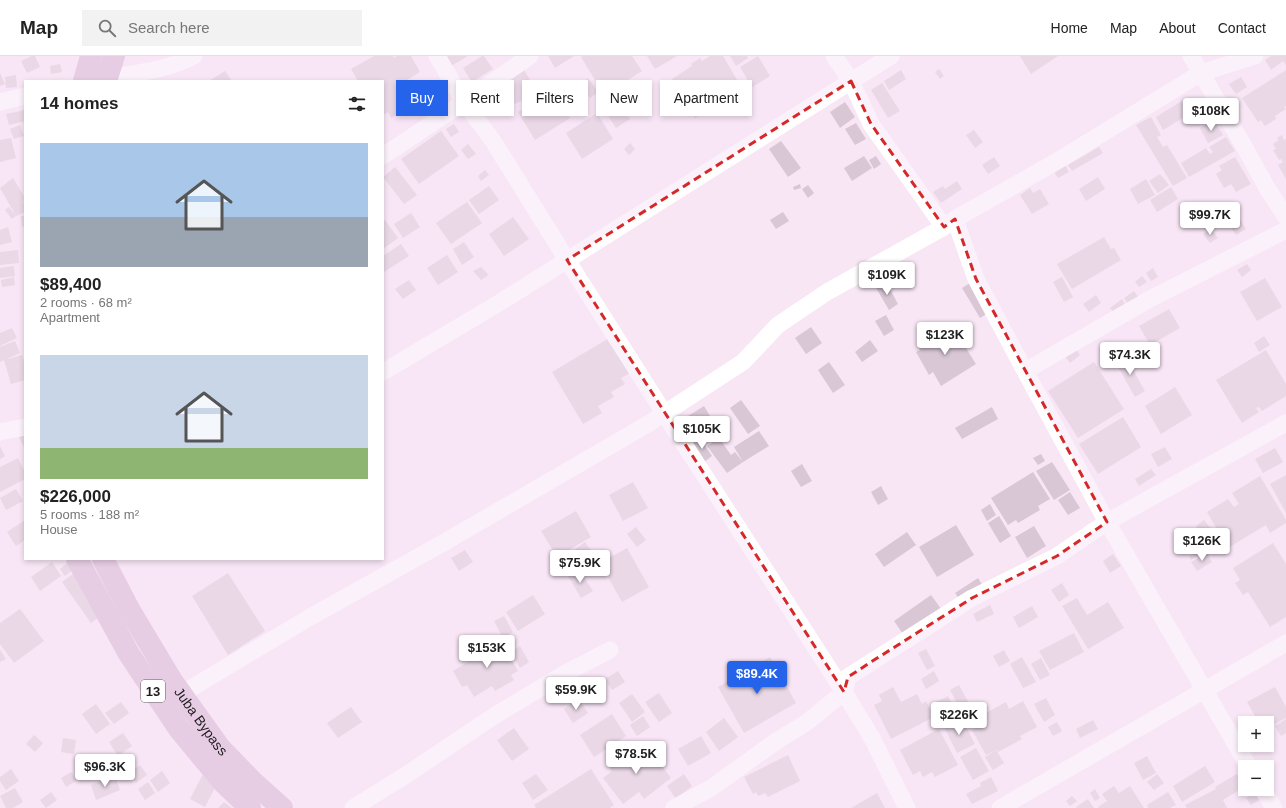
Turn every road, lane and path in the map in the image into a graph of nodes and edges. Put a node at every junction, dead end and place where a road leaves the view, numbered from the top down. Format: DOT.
graph roads {
  1 [pos="91,56"];
  2 [pos="114,56"];
  3 [pos="194,56"];
  4 [pos="437,56"];
  5 [pos="530,56"];
  6 [pos="834,56"];
  7 [pos="891,56"];
  8 [pos="1191,56"];
  9 [pos="1255,56"];
  10 [pos="1201,73"];
  11 [pos="84,80"];
  12 [pos="102,80"];
  13 [pos="496,80"];
  14 [pos="851,81"];
  15 [pos="456,88"];
  16 [pos="24,96"];
  17 [pos="0,102"];
  18 [pos="456,107"];
  19 [pos="475,116"];
  20 [pos="384,155"];
  21 [pos="1286,217"];
  22 [pos="950,223"];
  23 [pos="1286,230"];
  24 [pos="567,260"];
  25 [pos="384,371"];
  26 [pos="1025,371"];
  27 [pos="664,413"];
  28 [pos="1286,424"];
  29 [pos="24,427"];
  30 [pos="0,432"];
  31 [pos="1107,522"];
  32 [pos="78,560"];
  33 [pos="104,560"];
  34 [pos="1286,643"];
  35 [pos="610,650"];
  36 [pos="188,690"];
  37 [pos="1206,691"];
  38 [pos="844,692"];
  39 [pos="1245,760"];
  40 [pos="1267,796"];
  41 [pos="250,808"];
  42 [pos="282,808"];
  43 [pos="353,808"];
  44 [pos="674,808"];
  45 [pos="907,808"];
  46 [pos="1000,808"];
  47 [pos="1274,808"];
  1 -- 11 [label="main road"];
  2 -- 12 [label="main road"];
  3 -- 12 [label="street"];
  4 -- 15 [label="street"];
  5 -- 13 [label="street"];
  6 -- 14 [label="street"];
  7 -- 14 [label="street"];
  8 -- 10 [label="street"];
  9 -- 10 [label="street"];
  10 -- 21 [label="street"];
  10 -- 22 [label="street"];
  14 -- 22 [label="street"];
  14 -- 24 [label="street"];
  16 -- 17 [label="street"];
  18 -- 20 [label="street"];
  19 -- 24 [label="street"];
  22 -- 26 [label="street"];
  22 -- 27 [label="street"];
  23 -- 26 [label="street"];
  24 -- 25 [label="street"];
  24 -- 27 [label="street"];
  26 -- 31 [label="street"];
  27 -- 36 [label="street"];
  27 -- 38 [label="street"];
  28 -- 31 [label="street"];
  29 -- 30 [label="street"];
  31 -- 37 [label="street"];
  31 -- 38 [label="street"];
  32 -- 41 [label="main road, Juba Bypass / 13"];
  33 -- 42 [label="main road, Juba Bypass"];
  34 -- 37 [label="street"];
  35 -- 43 [label="street"];
  37 -- 39 [label="street"];
  37 -- 46 [label="street"];
  38 -- 44 [label="street"];
  38 -- 45 [label="street"];
  40 -- 47 [label="street"];
}
